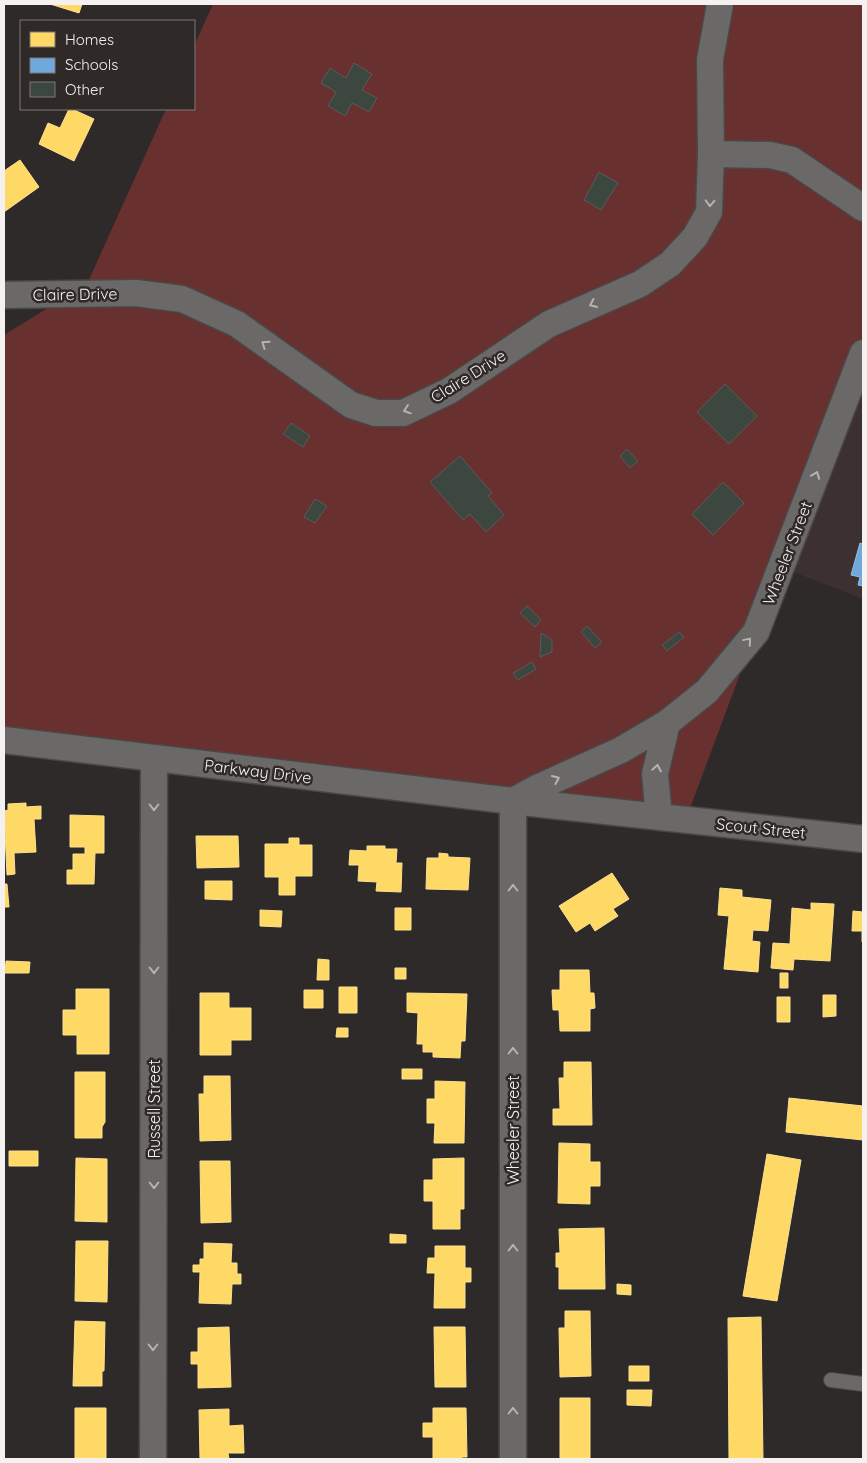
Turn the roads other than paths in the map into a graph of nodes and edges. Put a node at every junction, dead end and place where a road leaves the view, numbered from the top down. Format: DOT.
graph roads {
  1 [pos="720,4"];
  2 [pos="711,154"];
  3 [pos="863,208"];
  4 [pos="4,295"];
  5 [pos="863,353"];
  6 [pos="667,723"];
  7 [pos="4,740"];
  8 [pos="154,758"];
  9 [pos="513,801"];
  10 [pos="659,817"];
  11 [pos="863,839"];
  12 [pos="831,1380"];
  13 [pos="863,1384"];
  14 [pos="153,1459"];
  15 [pos="513,1459"];
  1 -- 2 [label="street, Claire Drive"];
  2 -- 3 [label="street"];
  2 -- 4 [label="street, Claire Drive, one-way"];
  6 -- 5 [label="street, Wheeler Street, one-way"];
  9 -- 6 [label="street, Wheeler Street, one-way"];
  10 -- 6 [label="street, one-way"];
  7 -- 8 [label="street, Parkway Drive"];
  8 -- 9 [label="street, Parkway Drive"];
  8 -- 14 [label="street, Russell Street, one-way"];
  9 -- 10 [label="street"];
  15 -- 9 [label="street, Wheeler Street, one-way"];
  10 -- 11 [label="street, Scout Street"];
  12 -- 13 [label="lane"];
}
